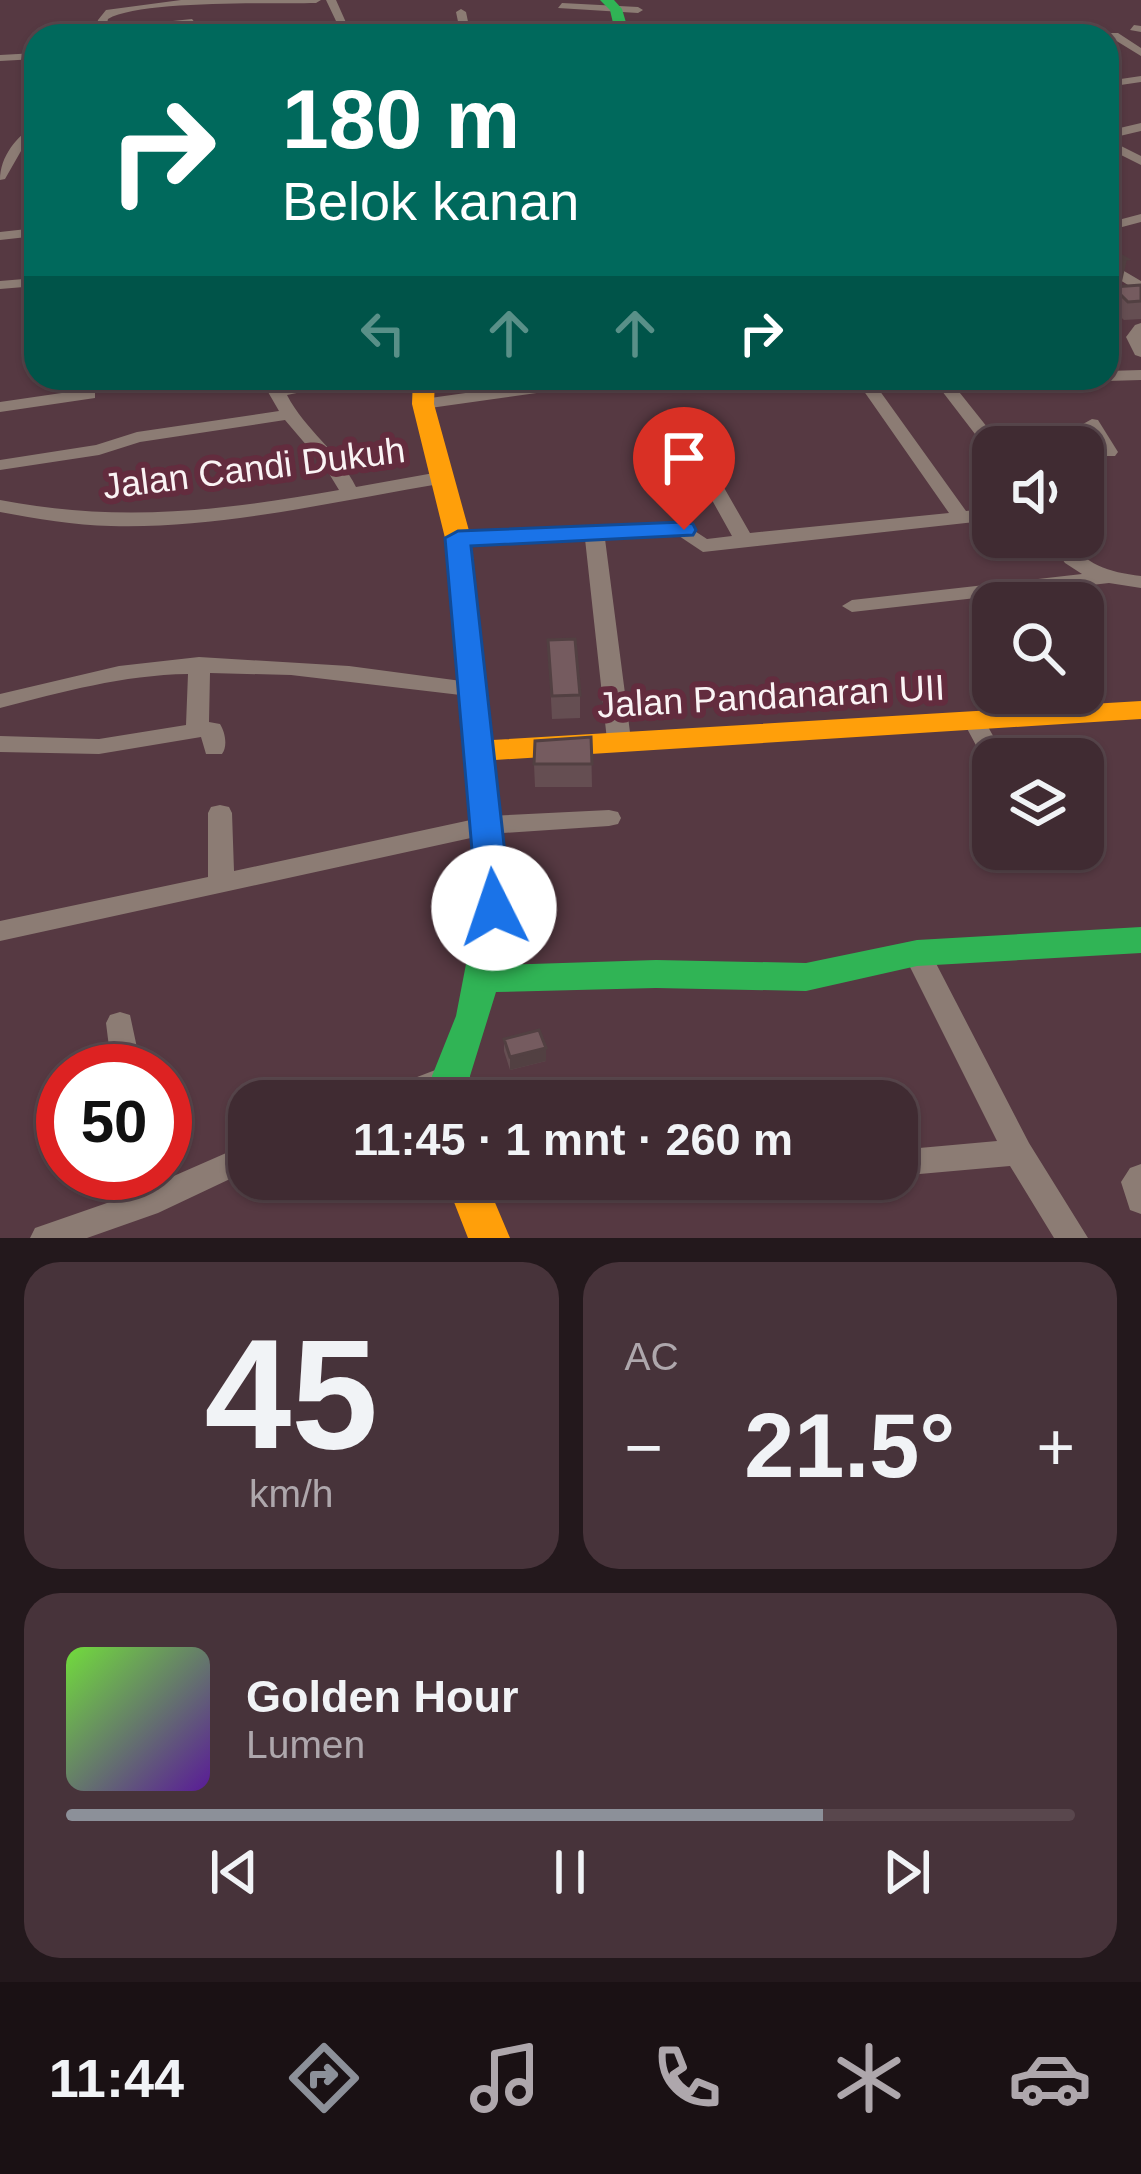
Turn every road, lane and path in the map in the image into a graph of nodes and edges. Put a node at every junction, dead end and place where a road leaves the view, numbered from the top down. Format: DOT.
graph roads {
  1 [pos="316,0"];
  2 [pos="331,0"];
  3 [pos="210,3"];
  4 [pos="562,6"];
  5 [pos="272,7"];
  6 [pos="461,12"];
  7 [pos="620,17"];
  8 [pos="341,23"];
  9 [pos="100,24"];
  10 [pos="148,24"];
  11 [pos="273,24"];
  12 [pos="333,24"];
  13 [pos="464,24"];
  14 [pos="24,141"];
  15 [pos="24,148"];
  16 [pos="16,149"];
  17 [pos="1141,162"];
  18 [pos="1141,173"];
  19 [pos="0,176"];
  20 [pos="1141,328"];
  21 [pos="1141,352"];
  22 [pos="277,390"];
  23 [pos="871,390"];
  24 [pos="950,390"];
  25 [pos="423,391"];
  26 [pos="89,394"];
  27 [pos="0,407"];
  28 [pos="287,415"];
  29 [pos="978,426"];
  30 [pos="682,430"];
  31 [pos="0,465"];
  32 [pos="445,477"];
  33 [pos="349,492"];
  34 [pos="0,506"];
  35 [pos="972,516"];
  36 [pos="961,517"];
  37 [pos="593,531"];
  38 [pos="458,538"];
  39 [pos="744,540"];
  40 [pos="1069,558"];
  41 [pos="1105,578"];
  42 [pos="1141,582"];
  43 [pos="852,606"];
  44 [pos="199,664"];
  45 [pos="470,688"];
  46 [pos="0,701"];
  47 [pos="1141,710"];
  48 [pos="974,721"];
  49 [pos="983,738"];
  50 [pos="619,740"];
  51 [pos="0,744"];
  52 [pos="478,752"];
  53 [pos="220,813"];
  54 [pos="609,818"];
  55 [pos="489,825"];
  56 [pos="220,880"];
  57 [pos="0,932"];
  58 [pos="1141,940"];
  59 [pos="917,953"];
  60 [pos="482,979"];
  61 [pos="120,1023"];
  62 [pos="123,1044"];
  63 [pos="455,1080"];
  64 [pos="1018,1152"];
  65 [pos="918,1161"];
  66 [pos="228,1162"];
  67 [pos="192,1174"];
  68 [pos="1141,1178"];
  69 [pos="121,1200"];
  70 [pos="474,1200"];
  71 [pos="1141,1200"];
  72 [pos="46,1238"];
  73 [pos="489,1238"];
  74 [pos="1072,1238"];
  1 -- 3 [label="street"];
  2 -- 8 [label="street"];
  3 -- 9 [label="street"];
  3 -- 10 [label="street"];
  4 -- 7 [label="street"];
  5 -- 11 [label="street"];
  6 -- 13 [label="street"];
  8 -- 12 [label="street"];
  14 -- 16 [label="street"];
  15 -- 16 [label="street"];
  16 -- 19 [label="street"];
  17 -- 18 [label="street"];
  20 -- 21 [label="street"];
  22 -- 28 [label="street"];
  23 -- 36 [label="street"];
  24 -- 29 [label="street"];
  25 -- 32 [label="street"];
  26 -- 27 [label="street"];
  28 -- 31 [label="street"];
  28 -- 33 [label="street"];
  30 -- 39 [label="street"];
  32 -- 33 [label="street, Jalan Candi Dukuh"];
  32 -- 38 [label="street"];
  33 -- 34 [label="street, Jalan Candi Dukuh"];
  35 -- 36 [label="street"];
  36 -- 39 [label="street"];
  37 -- 38 [label="street"];
  37 -- 39 [label="street"];
  37 -- 50 [label="street"];
  38 -- 45 [label="street"];
  40 -- 41 [label="street"];
  41 -- 42 [label="street"];
  41 -- 43 [label="street"];
  44 -- 45 [label="street"];
  44 -- 46 [label="street"];
  44 -- 51 [label="street"];
  45 -- 52 [label="street"];
  47 -- 48 [label="street, Jalan Pandanaran UII"];
  48 -- 49 [label="street"];
  48 -- 50 [label="street, Jalan Pandanaran UII"];
  50 -- 52 [label="street, Jalan Pandanaran UII"];
  52 -- 55 [label="street"];
  53 -- 56 [label="street"];
  54 -- 55 [label="street"];
  55 -- 56 [label="street"];
  55 -- 60 [label="street"];
  56 -- 57 [label="street"];
  58 -- 59 [label="street"];
  59 -- 60 [label="street"];
  59 -- 64 [label="street"];
  60 -- 63 [label="street"];
  61 -- 62 [label="street"];
  64 -- 65 [label="street"];
  64 -- 74 [label="street"];
  66 -- 67 [label="street"];
  68 -- 71 [label="street"];
  69 -- 72 [label="street"];
  70 -- 73 [label="street"];
}
